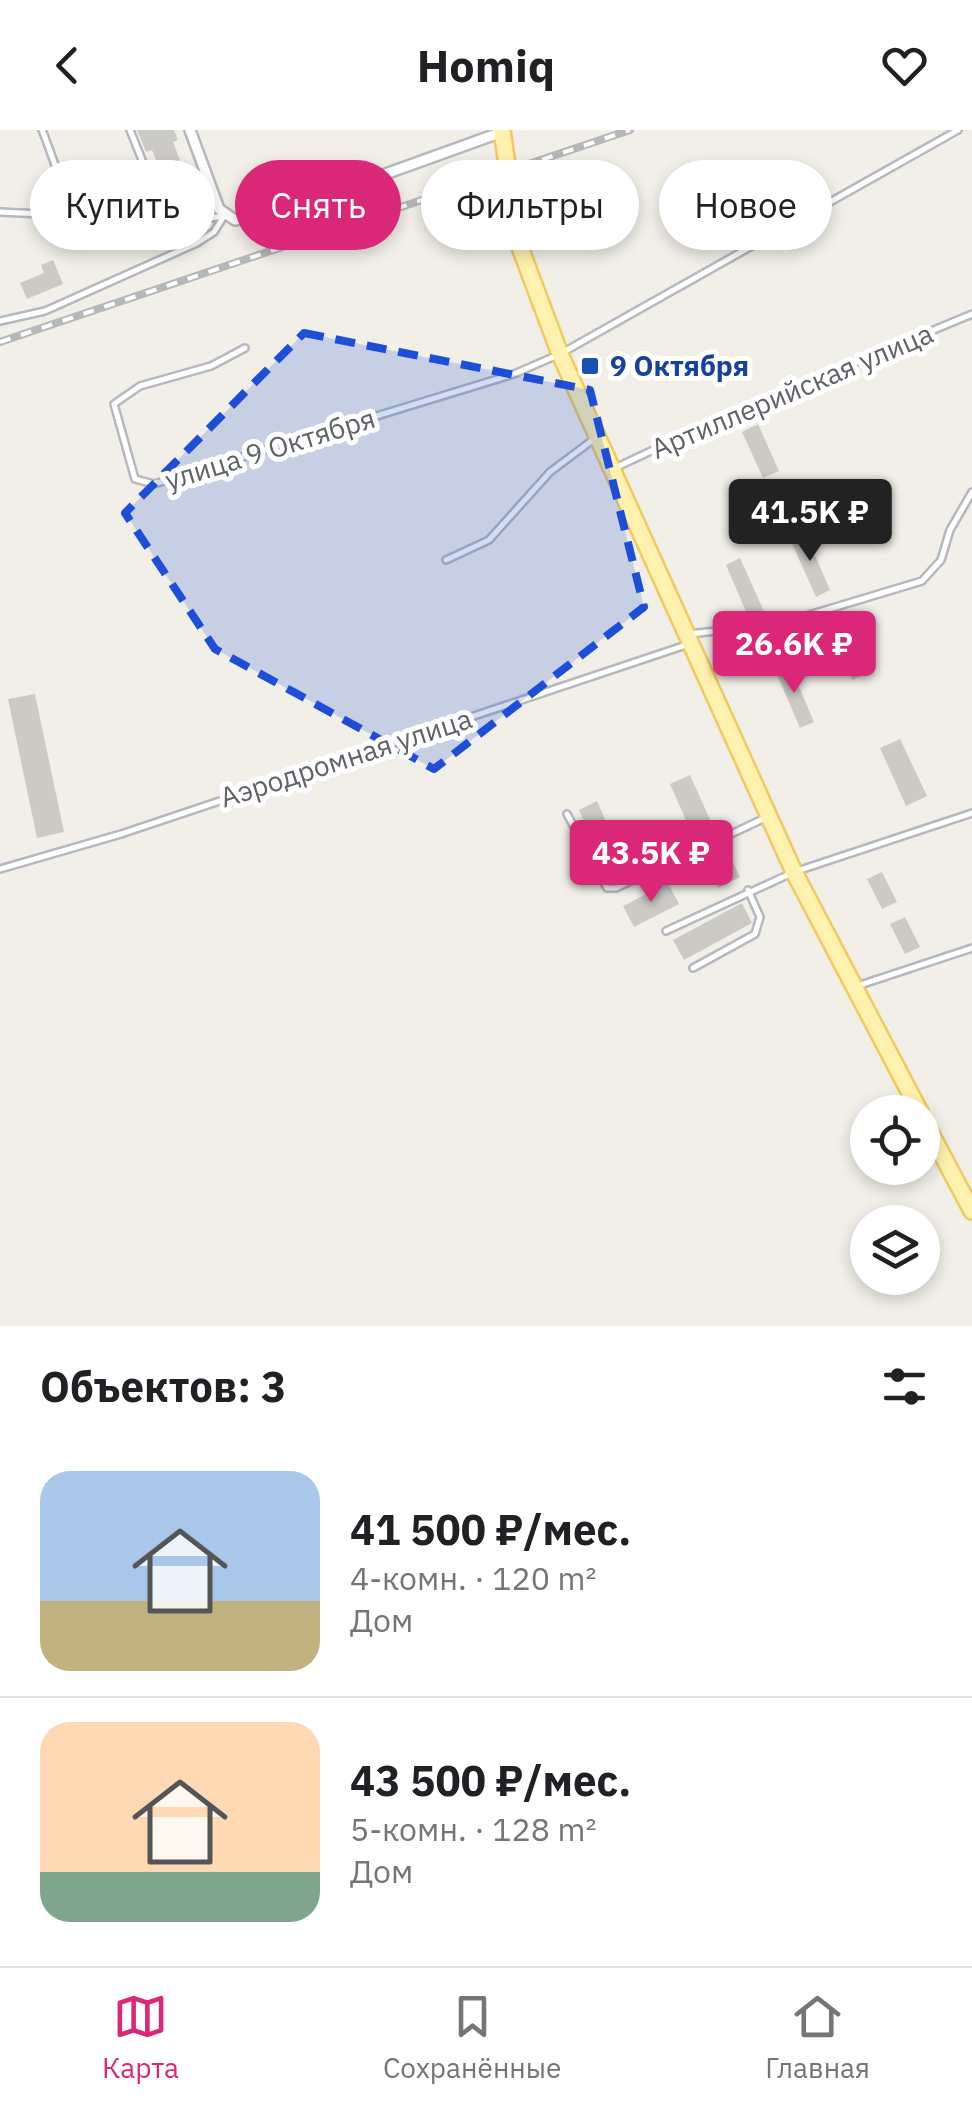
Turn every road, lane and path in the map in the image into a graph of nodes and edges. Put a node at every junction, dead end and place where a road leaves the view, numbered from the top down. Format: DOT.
graph roads {
  1 [pos="42,130"];
  2 [pos="130,130"];
  3 [pos="190,130"];
  4 [pos="505,130"];
  5 [pos="958,130"];
  6 [pos="54,160"];
  7 [pos="142,160"];
  8 [pos="0,212"];
  9 [pos="30,213"];
  10 [pos="224,216"];
  11 [pos="215,217"];
  12 [pos="972,314"];
  13 [pos="0,321"];
  14 [pos="245,348"];
  15 [pos="560,354"];
  16 [pos="597,437"];
  17 [pos="612,470"];
  18 [pos="972,492"];
  19 [pos="446,560"];
  20 [pos="688,639"];
  21 [pos="567,814"];
  22 [pos="972,814"];
  23 [pos="768,816"];
  24 [pos="0,870"];
  25 [pos="794,872"];
  26 [pos="748,890"];
  27 [pos="666,931"];
  28 [pos="972,948"];
  29 [pos="693,968"];
  30 [pos="854,987"];
  31 [pos="911,1095"];
  32 [pos="940,1151"];
  33 [pos="972,1211"];
  1 -- 6 [label="lane"];
  2 -- 7 [label="lane"];
  3 -- 10 [label="street"];
  4 -- 10 [label="street"];
  4 -- 15 [label="main road"];
  5 -- 15 [label="lane"];
  8 -- 9 [label="lane"];
  10 -- 11 [label="lane"];
  10 -- 13 [label="lane"];
  12 -- 17 [label="lane, Артиллерийская улица"];
  14 -- 15 [label="lane, улица 9 Октября"];
  15 -- 16 [label="main road"];
  16 -- 17 [label="main road"];
  16 -- 19 [label="lane"];
  17 -- 20 [label="main road"];
  18 -- 20 [label="lane, Аэродромная улица"];
  20 -- 23 [label="main road"];
  20 -- 24 [label="lane, Аэродромная улица"];
  21 -- 23 [label="lane"];
  22 -- 25 [label="lane"];
  23 -- 25 [label="main road"];
  25 -- 26 [label="lane"];
  25 -- 30 [label="main road"];
  26 -- 27 [label="lane"];
  26 -- 29 [label="lane"];
  28 -- 30 [label="lane"];
  30 -- 31 [label="main road"];
  32 -- 33 [label="main road"];
}
